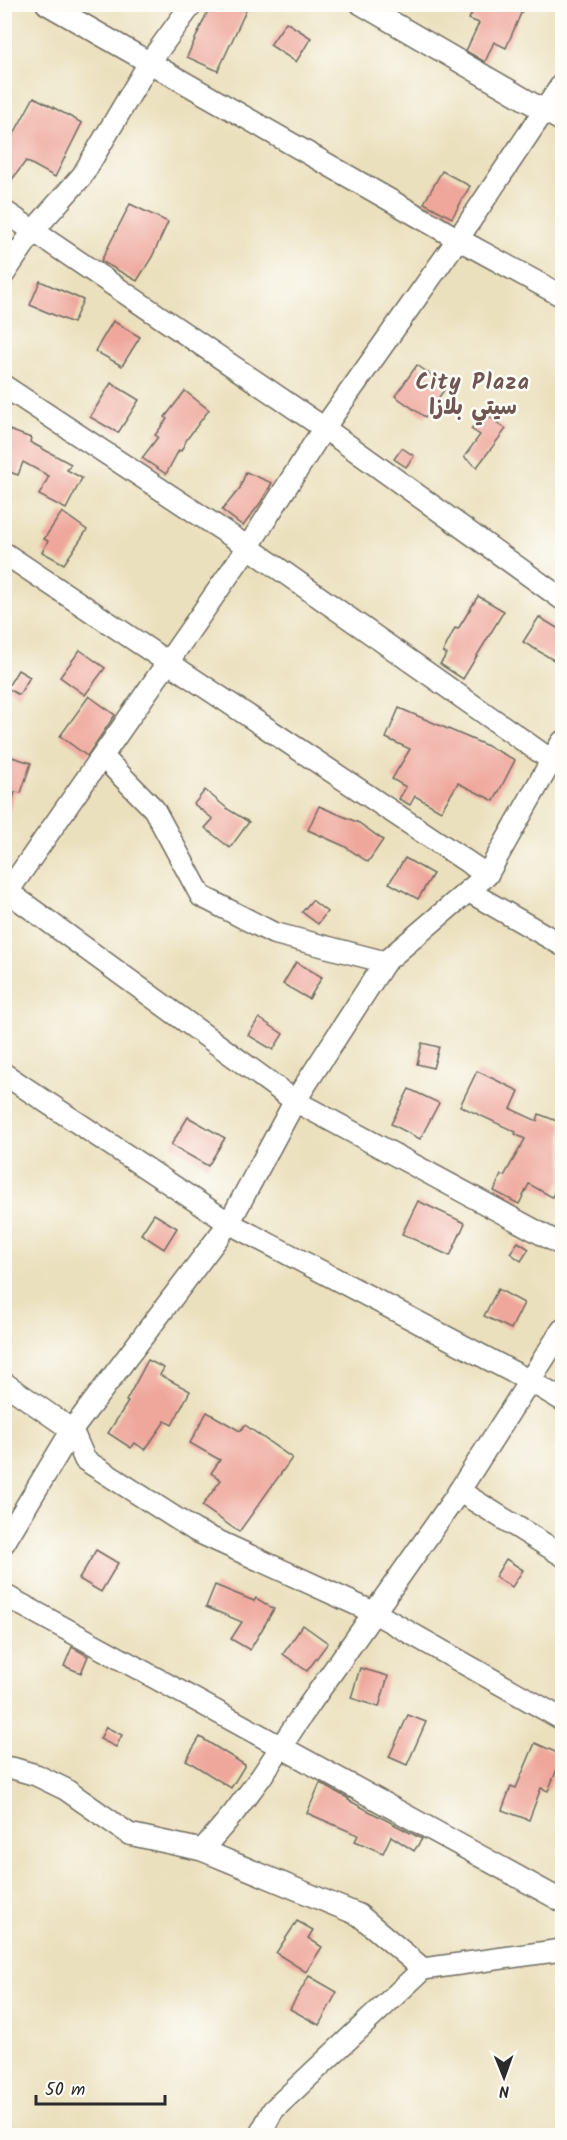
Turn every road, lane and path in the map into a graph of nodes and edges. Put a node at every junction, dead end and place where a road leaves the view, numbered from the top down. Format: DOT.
graph roads {
  1 [pos="47,4"];
  2 [pos="192,4"];
  3 [pos="361,4"];
  4 [pos="149,63"];
  5 [pos="562,84"];
  6 [pos="554,116"];
  7 [pos="4,211"];
  8 [pos="34,230"];
  9 [pos="458,239"];
  10 [pos="4,274"];
  11 [pos="562,296"];
  12 [pos="4,386"];
  13 [pos="324,428"];
  14 [pos="248,547"];
  15 [pos="4,553"];
  16 [pos="562,599"];
  17 [pos="168,663"];
  18 [pos="562,742"];
  19 [pos="103,757"];
  20 [pos="557,764"];
  21 [pos="488,875"];
  22 [pos="468,891"];
  23 [pos="6,892"];
  24 [pos="562,945"];
  25 [pos="385,962"];
  26 [pos="4,1074"];
  27 [pos="295,1101"];
  28 [pos="229,1223"];
  29 [pos="562,1245"];
  30 [pos="562,1330"];
  31 [pos="530,1381"];
  32 [pos="4,1383"];
  33 [pos="562,1400"];
  34 [pos="72,1430"];
  35 [pos="459,1491"];
  36 [pos="4,1543"];
  37 [pos="562,1555"];
  38 [pos="4,1595"];
  39 [pos="375,1613"];
  40 [pos="562,1719"];
  41 [pos="281,1747"];
  42 [pos="4,1768"];
  43 [pos="202,1850"];
  44 [pos="562,1901"];
  45 [pos="562,1950"];
  46 [pos="423,1970"];
  47 [pos="259,2136"];
  1 -- 4 [label="street"];
  2 -- 4 [label="street"];
  3 -- 6 [label="street"];
  4 -- 8 [label="street"];
  4 -- 9 [label="street"];
  5 -- 6 [label="street"];
  6 -- 9 [label="street"];
  7 -- 8 [label="street"];
  8 -- 10 [label="street"];
  8 -- 13 [label="street"];
  9 -- 11 [label="street"];
  9 -- 13 [label="street"];
  12 -- 14 [label="street"];
  13 -- 14 [label="street"];
  13 -- 16 [label="street"];
  14 -- 17 [label="street"];
  14 -- 20 [label="street"];
  15 -- 17 [label="street"];
  17 -- 19 [label="street"];
  17 -- 21 [label="street"];
  18 -- 20 [label="street"];
  19 -- 23 [label="street"];
  19 -- 25 [label="street"];
  20 -- 21 [label="street"];
  21 -- 22 [label="street"];
  22 -- 24 [label="street"];
  22 -- 25 [label="street"];
  23 -- 27 [label="street"];
  25 -- 27 [label="street"];
  26 -- 28 [label="street"];
  27 -- 28 [label="street"];
  27 -- 29 [label="street"];
  28 -- 31 [label="street"];
  28 -- 34 [label="street"];
  30 -- 31 [label="street"];
  31 -- 33 [label="street"];
  31 -- 35 [label="street"];
  32 -- 34 [label="street"];
  34 -- 36 [label="street"];
  34 -- 39 [label="street"];
  35 -- 37 [label="street"];
  35 -- 39 [label="street"];
  38 -- 41 [label="street"];
  39 -- 40 [label="street"];
  39 -- 41 [label="street"];
  41 -- 43 [label="street"];
  41 -- 44 [label="street"];
  42 -- 43 [label="street"];
  43 -- 46 [label="street"];
  45 -- 46 [label="street"];
  46 -- 47 [label="street"];
}
